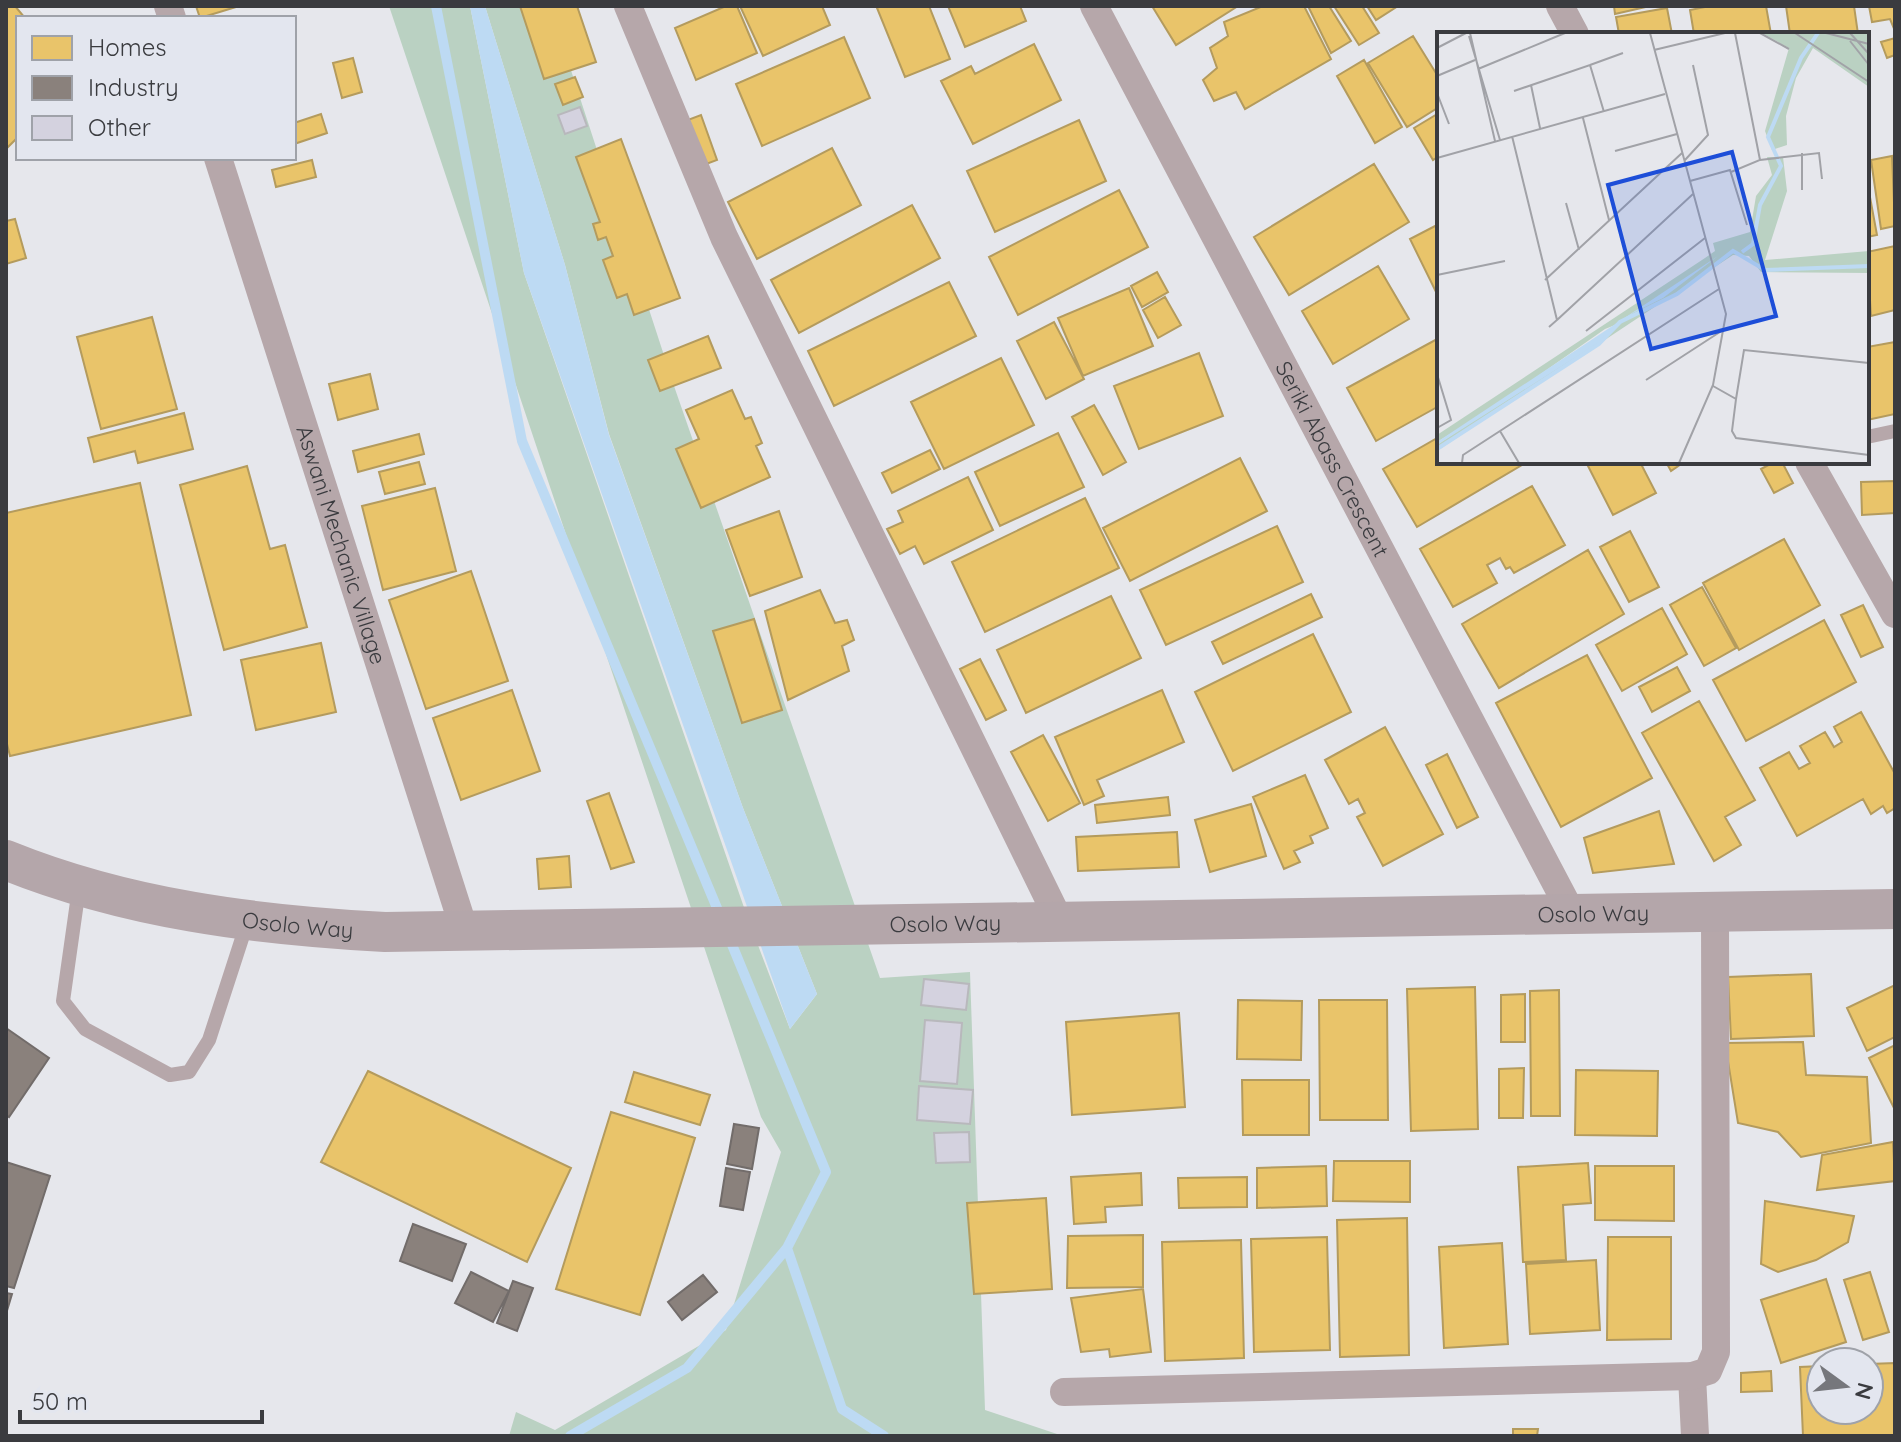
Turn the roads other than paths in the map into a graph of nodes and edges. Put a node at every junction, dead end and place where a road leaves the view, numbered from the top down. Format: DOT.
graph roads {
  1 [pos="628,6"];
  2 [pos="1094,6"];
  3 [pos="1560,6"];
  4 [pos="1574,32"];
  5 [pos="219,160"];
  6 [pos="1895,431"];
  7 [pos="1869,437"];
  8 [pos="1810,464"];
  9 [pos="1895,614"];
  10 [pos="8,855"];
  11 [pos="79,884"];
  12 [pos="1715,909"];
  13 [pos="1895,909"];
  14 [pos="1571,912"];
  15 [pos="248,921"];
  16 [pos="1060,922"];
  17 [pos="465,932"];
  18 [pos="1692,1376"];
  19 [pos="1064,1392"];
  20 [pos="1695,1436"];
  1 -- 16 [label="street"];
  2 -- 14 [label="street, Seriki Abass Crescent"];
  3 -- 4 [label="street"];
  5 -- 17 [label="street, Aswani Mechanic Village"];
  6 -- 7 [label="lane"];
  8 -- 9 [label="street"];
  10 -- 11 [label="main road, Osolo Way"];
  11 -- 15 [label="main road, Osolo Way"];
  11 -- 15 [label="lane"];
  12 -- 13 [label="main road, Osolo Way"];
  12 -- 14 [label="main road, Osolo Way"];
  12 -- 18 [label="street"];
  14 -- 16 [label="main road, Osolo Way"];
  15 -- 17 [label="main road, Osolo Way"];
  16 -- 17 [label="main road, Osolo Way"];
  18 -- 19 [label="street"];
  18 -- 20 [label="street"];
}
